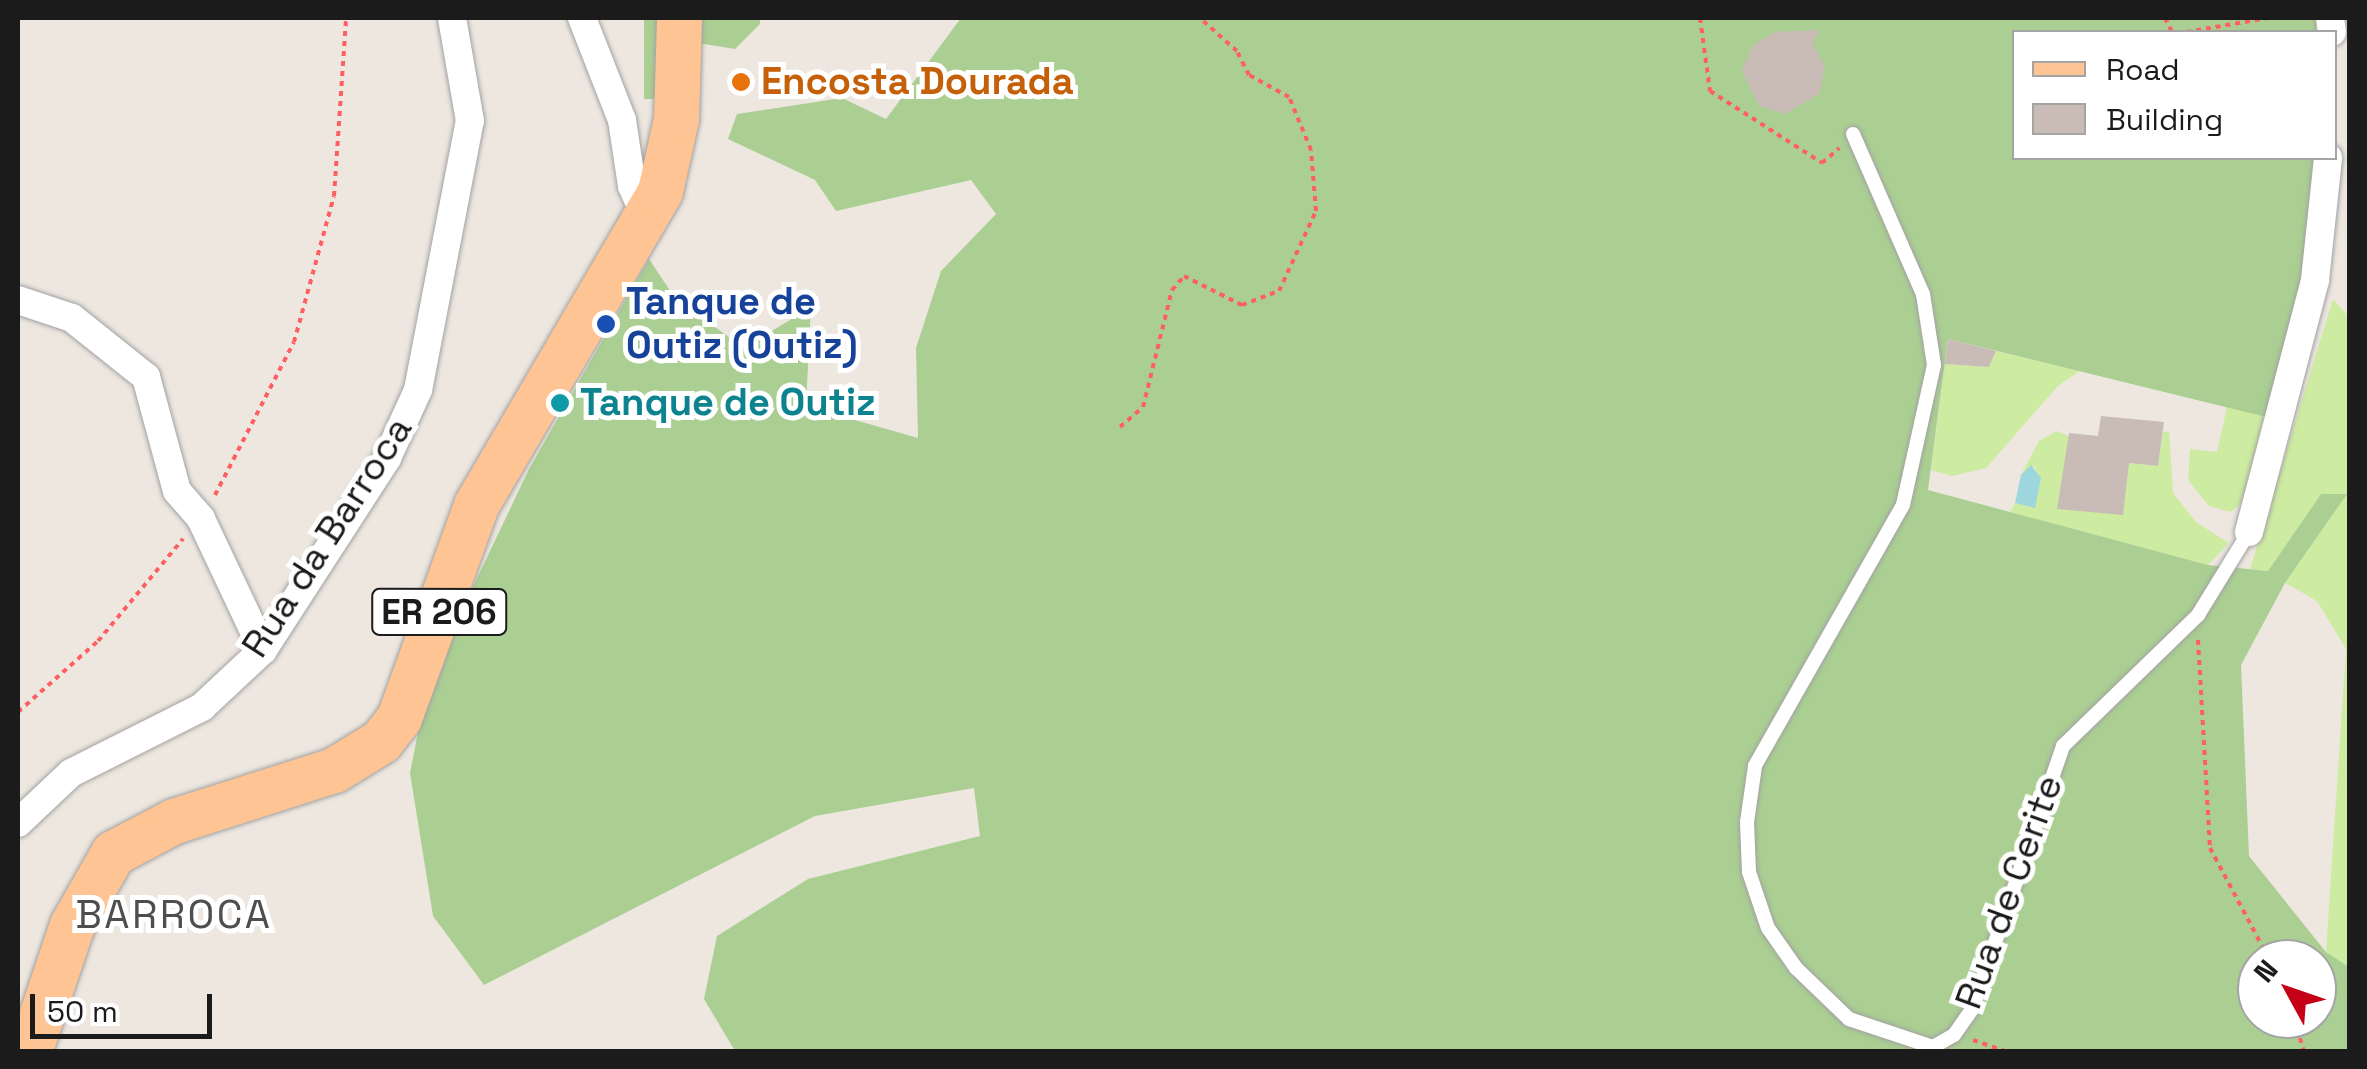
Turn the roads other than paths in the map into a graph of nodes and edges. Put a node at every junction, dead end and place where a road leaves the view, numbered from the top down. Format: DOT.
graph roads {
  1 [pos="452,18"];
  2 [pos="582,18"];
  3 [pos="678,18"];
  4 [pos="1853,134"];
  5 [pos="2328,160"];
  6 [pos="647,218"];
  7 [pos="18,300"];
  8 [pos="2249,532"];
  9 [pos="263,650"];
  10 [pos="18,823"];
  11 [pos="29,1052"];
  1 -- 9 [label="street, Rua da Barroca"];
  2 -- 6 [label="street"];
  3 -- 6 [label="main road, ER 206"];
  4 -- 8 [label="lane, Rua de Cerite"];
  5 -- 8 [label="street, Rua de Cerite"];
  6 -- 11 [label="main road, ER 206"];
  7 -- 9 [label="street"];
  9 -- 10 [label="street, Rua da Barroca"];
}
